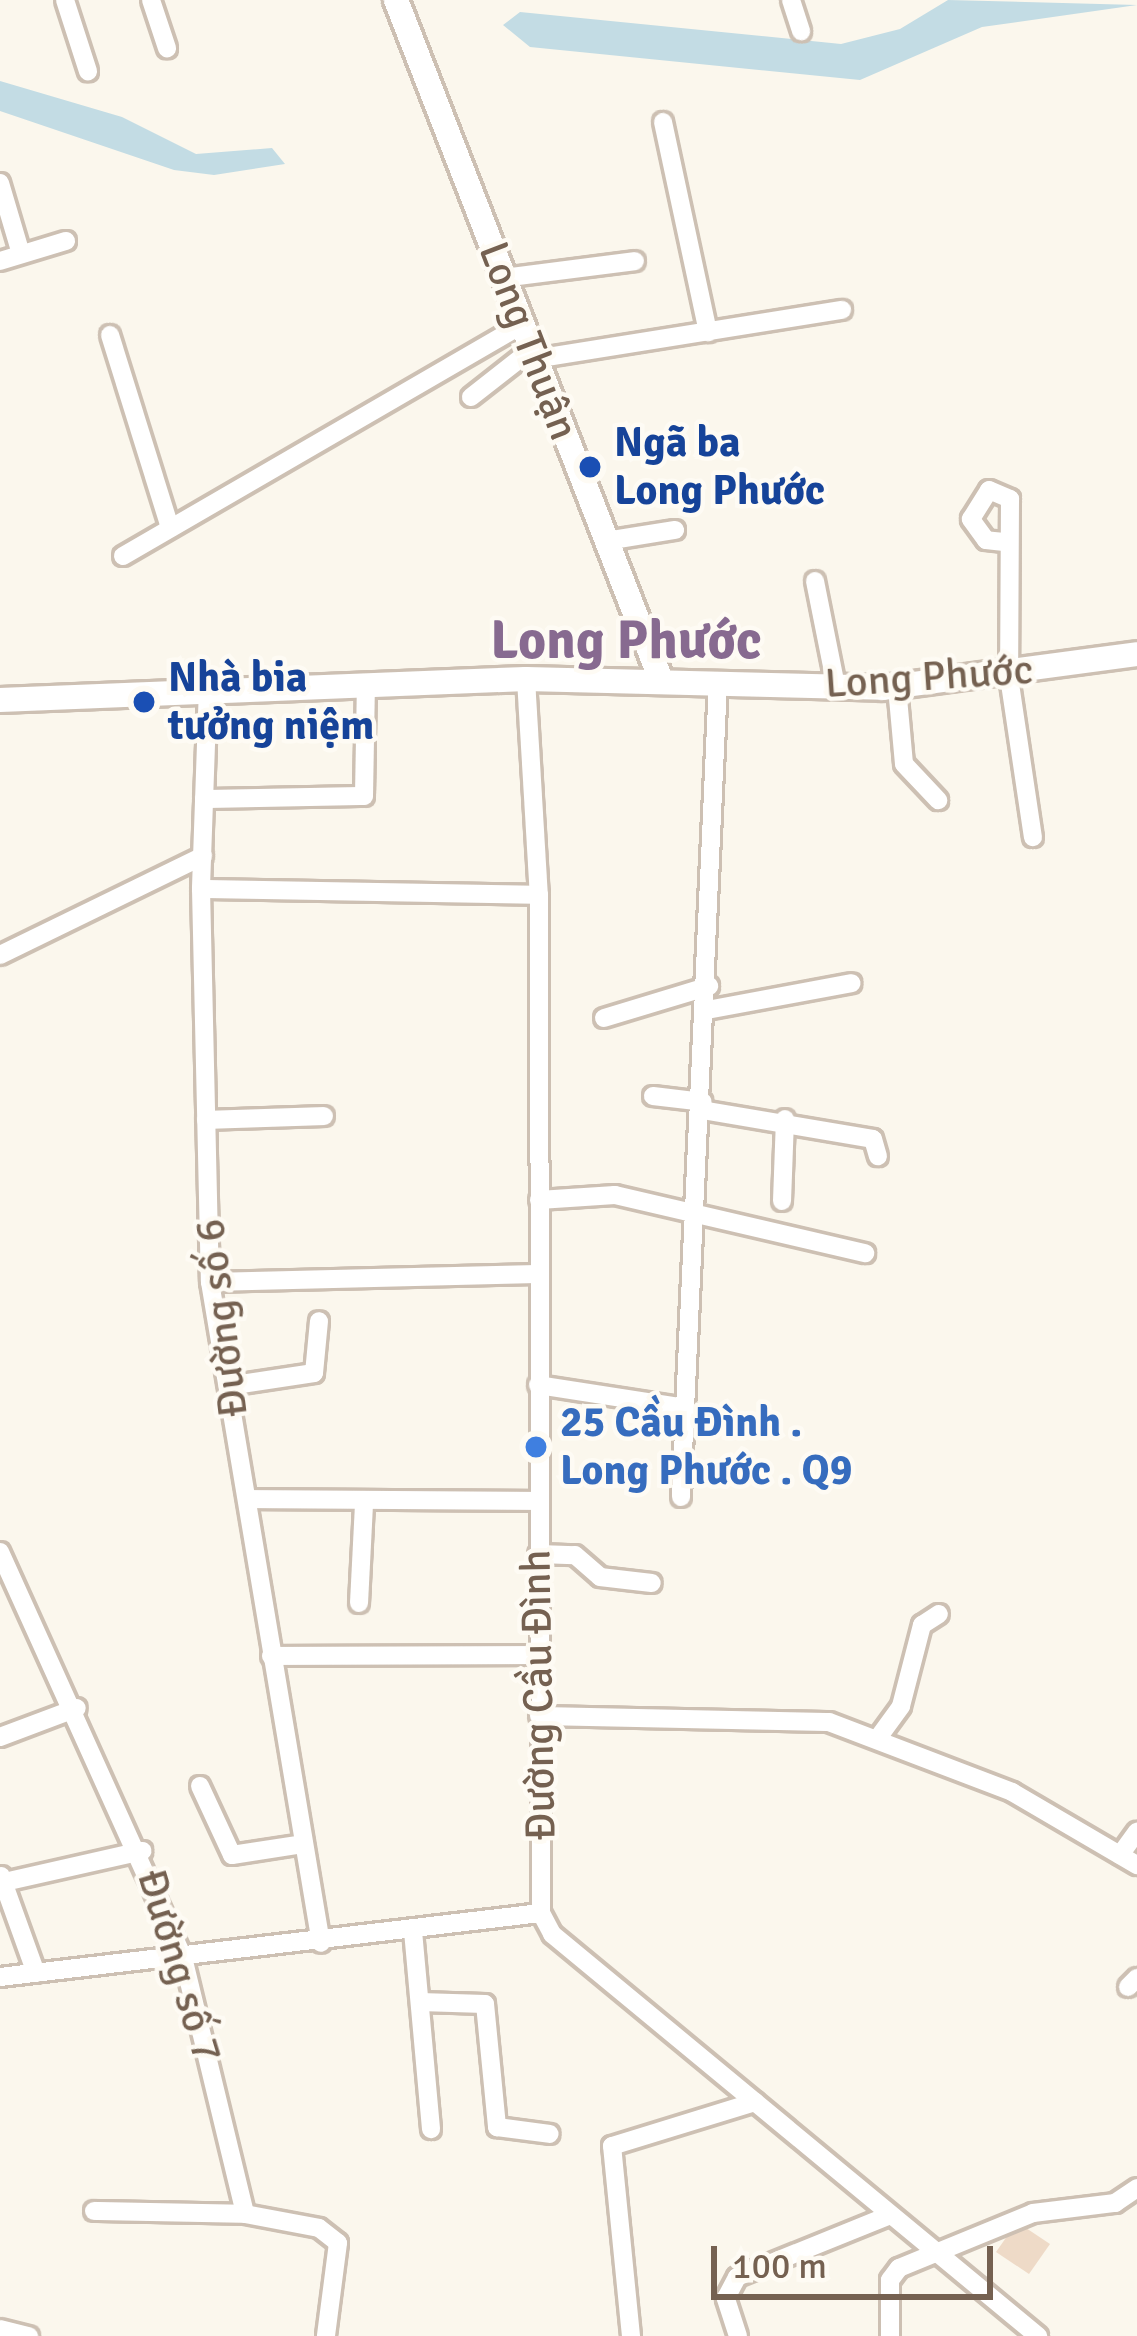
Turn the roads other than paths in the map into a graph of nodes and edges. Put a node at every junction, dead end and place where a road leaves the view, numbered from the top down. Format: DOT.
graph roads {
  1 [pos="65,0"];
  2 [pos="152,0"];
  3 [pos="396,0"];
  4 [pos="791,0"];
  5 [pos="801,31"];
  6 [pos="167,48"];
  7 [pos="88,71"];
  8 [pos="663,122"];
  9 [pos="0,183"];
  10 [pos="66,241"];
  11 [pos="21,254"];
  12 [pos="0,261"];
  13 [pos="635,261"];
  14 [pos="503,278"];
  15 [pos="842,310"];
  16 [pos="522,325"];
  17 [pos="708,332"];
  18 [pos="110,335"];
  19 [pos="533,354"];
  20 [pos="471,397"];
  21 [pos="170,528"];
  22 [pos="674,530"];
  23 [pos="606,542"];
  24 [pos="1004,542"];
  25 [pos="123,556"];
  26 [pos="814,581"];
  27 [pos="1137,654"];
  28 [pos="1009,677"];
  29 [pos="526,679"];
  30 [pos="661,680"];
  31 [pos="718,682"];
  32 [pos="366,683"];
  33 [pos="836,686"];
  34 [pos="208,687"];
  35 [pos="896,687"];
  36 [pos="0,700"];
  37 [pos="204,799"];
  38 [pos="938,800"];
  39 [pos="1033,837"];
  40 [pos="202,856"];
  41 [pos="201,889"];
  42 [pos="539,895"];
  43 [pos="0,955"];
  44 [pos="852,983"];
  45 [pos="709,986"];
  46 [pos="707,1010"];
  47 [pos="604,1018"];
  48 [pos="652,1096"];
  49 [pos="702,1106"];
  50 [pos="324,1116"];
  51 [pos="785,1119"];
  52 [pos="206,1120"];
  53 [pos="878,1156"];
  54 [pos="539,1200"];
  55 [pos="782,1201"];
  56 [pos="696,1220"];
  57 [pos="865,1253"];
  58 [pos="538,1274"];
  59 [pos="210,1282"];
  60 [pos="319,1322"];
  61 [pos="538,1384"];
  62 [pos="228,1385"];
  63 [pos="686,1408"];
  64 [pos="681,1497"];
  65 [pos="248,1498"];
  66 [pos="538,1502"];
  67 [pos="364,1503"];
  68 [pos="0,1552"];
  69 [pos="538,1554"];
  70 [pos="652,1582"];
  71 [pos="359,1603"];
  72 [pos="939,1614"];
  73 [pos="538,1655"];
  74 [pos="271,1656"];
  75 [pos="76,1708"];
  76 [pos="538,1716"];
  77 [pos="0,1737"];
  78 [pos="878,1738"];
  79 [pos="200,1786"];
  80 [pos="1137,1832"];
  81 [pos="304,1844"];
  82 [pos="142,1851"];
  83 [pos="1129,1860"];
  84 [pos="1,1880"];
  85 [pos="542,1912"];
  86 [pos="413,1931"];
  87 [pos="321,1942"];
  88 [pos="183,1957"];
  89 [pos="37,1973"];
  90 [pos="0,1977"];
  91 [pos="420,2002"];
  92 [pos="755,2102"];
  93 [pos="430,2129"];
  94 [pos="550,2134"];
  95 [pos="1137,2188"];
  96 [pos="94,2211"];
  97 [pos="245,2214"];
  98 [pos="888,2216"];
  99 [pos="931,2252"];
  100 [pos="0,2330"];
  101 [pos="29,2336"];
  102 [pos="326,2336"];
  103 [pos="631,2336"];
  104 [pos="738,2336"];
  105 [pos="890,2336"];
  106 [pos="1039,2336"];
  1 -- 7 [label="street"];
  2 -- 6 [label="street"];
  3 -- 14 [label="street, Long Thuận"];
  4 -- 5 [label="street"];
  8 -- 17 [label="street"];
  9 -- 11 [label="street"];
  10 -- 11 [label="street"];
  11 -- 12 [label="street"];
  13 -- 14 [label="street"];
  14 -- 16 [label="street, Long Thuận"];
  15 -- 17 [label="street"];
  16 -- 19 [label="street, Long Thuận"];
  16 -- 21 [label="street"];
  17 -- 19 [label="street"];
  18 -- 21 [label="street"];
  19 -- 20 [label="street"];
  19 -- 23 [label="street, Long Thuận"];
  21 -- 25 [label="street"];
  22 -- 23 [label="street"];
  23 -- 30 [label="street, Long Thuận"];
  24 -- 28 [label="street"];
  26 -- 33 [label="street"];
  27 -- 28 [label="street, Long Phước"];
  28 -- 35 [label="street, Long Phước"];
  28 -- 39 [label="street"];
  29 -- 30 [label="street, Long Phước"];
  29 -- 32 [label="street, Long Phước"];
  29 -- 42 [label="street, Đường Cầu Đình"];
  30 -- 31 [label="street, Long Phước"];
  31 -- 33 [label="street, Long Phước"];
  31 -- 45 [label="street"];
  32 -- 34 [label="street, Long Phước"];
  32 -- 37 [label="street"];
  33 -- 35 [label="street, Long Phước"];
  34 -- 36 [label="street, Long Phước"];
  34 -- 37 [label="street, Đường số 6"];
  35 -- 38 [label="street"];
  37 -- 40 [label="street, Đường số 6"];
  40 -- 41 [label="street, Đường số 6"];
  40 -- 43 [label="street"];
  41 -- 42 [label="street"];
  41 -- 52 [label="street, Đường số 6"];
  42 -- 54 [label="street, Đường Cầu Đình"];
  44 -- 46 [label="street"];
  45 -- 46 [label="street"];
  45 -- 47 [label="street"];
  46 -- 49 [label="street"];
  48 -- 49 [label="street"];
  49 -- 51 [label="street"];
  49 -- 56 [label="street"];
  50 -- 52 [label="street"];
  51 -- 53 [label="street"];
  51 -- 55 [label="street"];
  52 -- 59 [label="street, Đường số 6"];
  54 -- 56 [label="street"];
  54 -- 58 [label="street, Đường Cầu Đình"];
  56 -- 57 [label="street"];
  56 -- 63 [label="street"];
  58 -- 59 [label="street"];
  58 -- 61 [label="street, Đường Cầu Đình"];
  59 -- 62 [label="street, Đường số 6"];
  60 -- 62 [label="street"];
  61 -- 63 [label="street"];
  61 -- 66 [label="street, Đường Cầu Đình"];
  62 -- 65 [label="street, Đường số 6"];
  63 -- 64 [label="street"];
  65 -- 67 [label="street"];
  65 -- 74 [label="street, Đường số 6"];
  66 -- 67 [label="street"];
  66 -- 69 [label="street, Đường Cầu Đình"];
  67 -- 71 [label="street"];
  68 -- 75 [label="street, Đường số 7"];
  69 -- 70 [label="street"];
  69 -- 73 [label="street, Đường Cầu Đình"];
  72 -- 78 [label="street"];
  73 -- 74 [label="street"];
  73 -- 76 [label="street, Đường Cầu Đình"];
  74 -- 81 [label="street, Đường số 6"];
  75 -- 77 [label="street"];
  75 -- 82 [label="street, Đường số 7"];
  76 -- 78 [label="street"];
  76 -- 85 [label="street, Đường Cầu Đình"];
  78 -- 83 [label="street"];
  79 -- 81 [label="street"];
  80 -- 83 [label="street"];
  81 -- 87 [label="street, Đường số 6"];
  82 -- 84 [label="street"];
  82 -- 88 [label="street, Đường số 7"];
  84 -- 89 [label="street"];
  85 -- 86 [label="street"];
  85 -- 92 [label="street"];
  86 -- 87 [label="street"];
  86 -- 91 [label="street"];
  87 -- 88 [label="street"];
  88 -- 89 [label="street"];
  88 -- 97 [label="street, Đường số 7"];
  89 -- 90 [label="street"];
  91 -- 93 [label="street"];
  91 -- 94 [label="street"];
  92 -- 98 [label="street"];
  92 -- 103 [label="street"];
  95 -- 99 [label="street"];
  96 -- 97 [label="street"];
  97 -- 102 [label="street"];
  98 -- 99 [label="street"];
  98 -- 104 [label="street"];
  99 -- 105 [label="street"];
  99 -- 106 [label="street"];
  100 -- 101 [label="street"];
}
